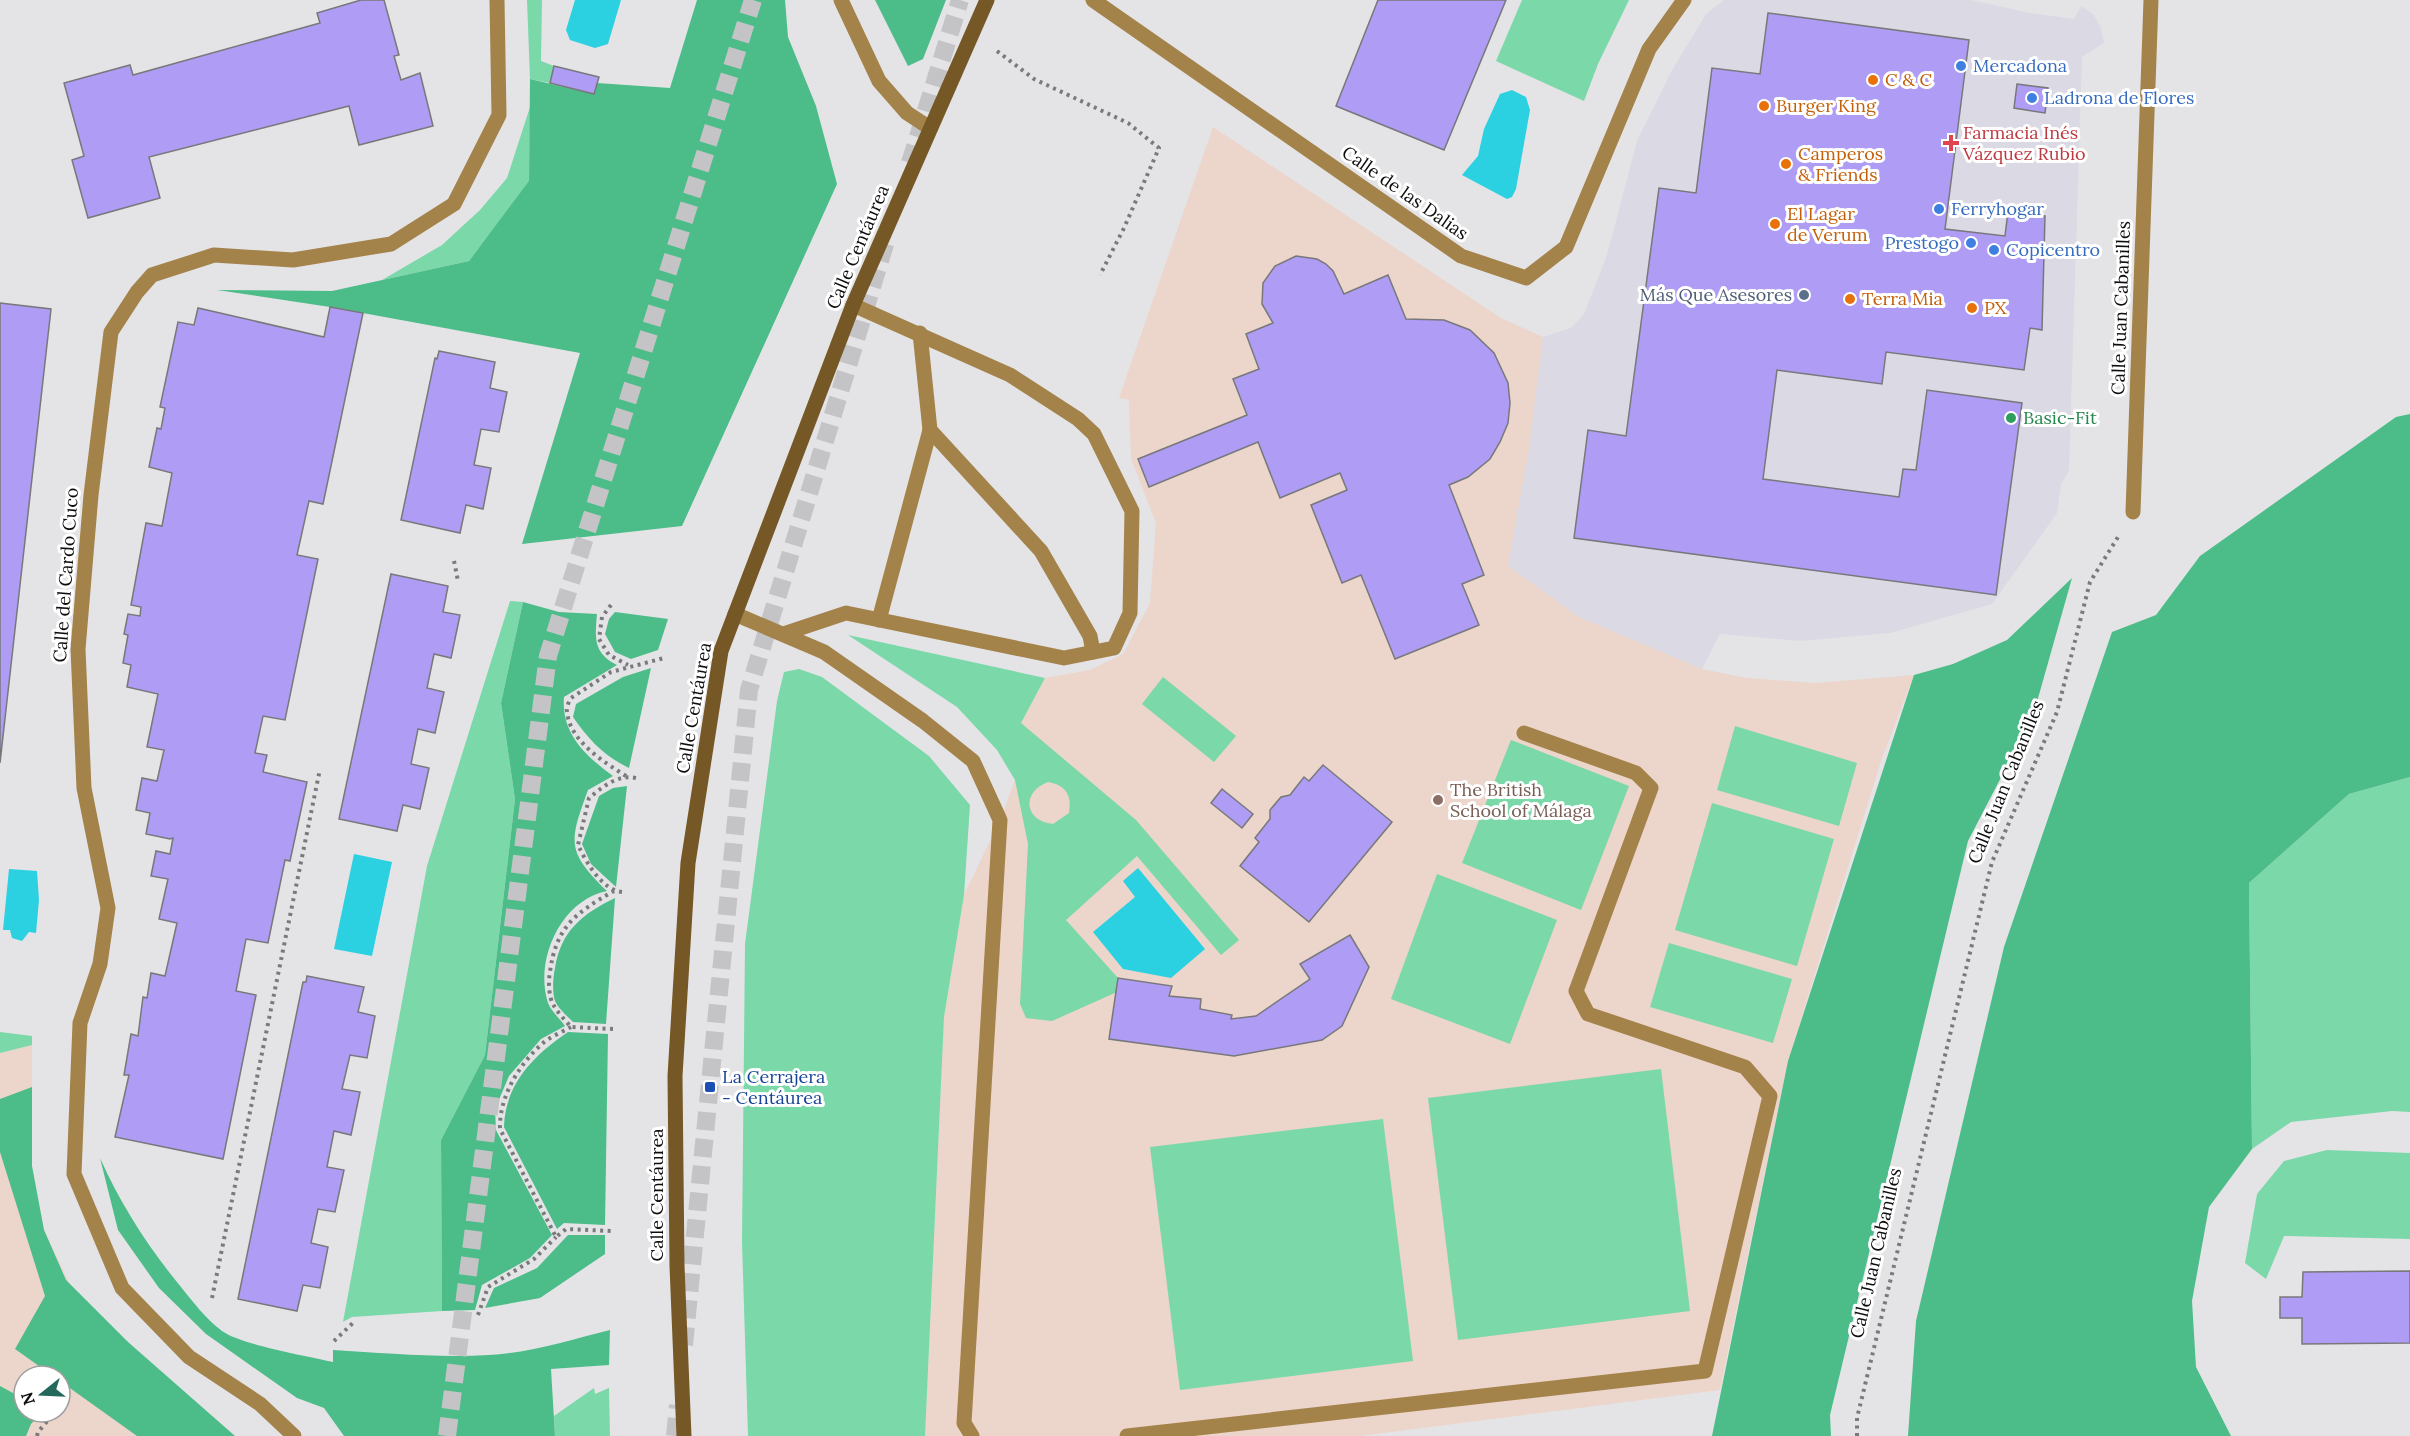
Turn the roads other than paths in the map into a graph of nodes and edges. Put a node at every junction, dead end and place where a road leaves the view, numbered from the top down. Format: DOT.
graph roads {
  1 [pos="497,0"];
  2 [pos="842,0"];
  3 [pos="987,0"];
  4 [pos="1093,0"];
  5 [pos="1684,0"];
  6 [pos="2151,0"];
  7 [pos="930,128"];
  8 [pos="853,305"];
  9 [pos="920,333"];
  10 [pos="930,429"];
  11 [pos="2133,512"];
  12 [pos="735,614"];
  13 [pos="879,620"];
  14 [pos="783,634"];
  15 [pos="1093,652"];
  16 [pos="1524,734"];
  17 [pos="294,1436"];
  18 [pos="684,1436"];
  19 [pos="972,1436"];
  20 [pos="1127,1436"];
  1 -- 17 [label="street, Calle del Cardo Cuco"];
  2 -- 7 [label="street"];
  3 -- 7 [label="street, Calle Centáurea"];
  4 -- 5 [label="street, Calle de las Dalias"];
  6 -- 11 [label="street, Calle Juan Cabanilles"];
  7 -- 8 [label="street, Calle Centáurea"];
  8 -- 9 [label="street"];
  8 -- 12 [label="street, Calle Centáurea"];
  9 -- 10 [label="street"];
  9 -- 15 [label="street"];
  10 -- 13 [label="street"];
  10 -- 15 [label="street"];
  12 -- 14 [label="street"];
  12 -- 18 [label="street, Calle Centáurea"];
  13 -- 14 [label="street"];
  13 -- 15 [label="street"];
  14 -- 19 [label="street"];
  16 -- 20 [label="street"];
}
